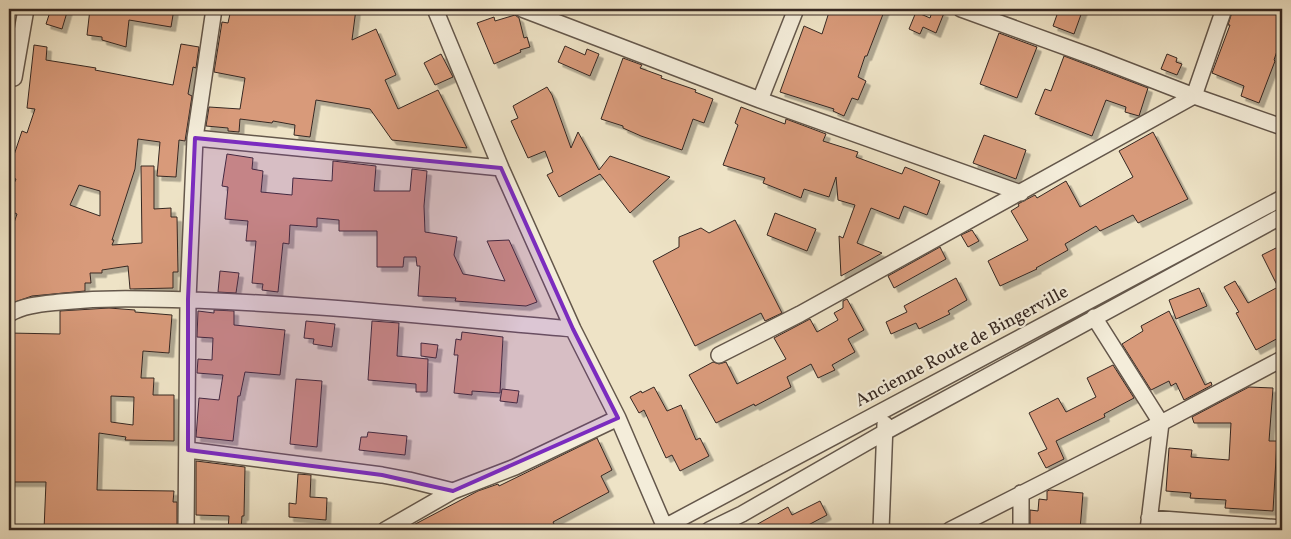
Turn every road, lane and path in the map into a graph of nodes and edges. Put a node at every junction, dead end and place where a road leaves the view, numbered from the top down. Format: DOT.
graph roads {
  1 [pos="26,9"];
  2 [pos="214,9"];
  3 [pos="435,9"];
  4 [pos="522,9"];
  5 [pos="796,9"];
  6 [pos="961,9"];
  7 [pos="1224,9"];
  8 [pos="14,78"];
  9 [pos="1194,96"];
  10 [pos="760,100"];
  11 [pos="1282,126"];
  12 [pos="195,138"];
  13 [pos="501,168"];
  14 [pos="1021,193"];
  15 [pos="1282,198"];
  16 [pos="1282,216"];
  17 [pos="188,299"];
  18 [pos="9,314"];
  19 [pos="1094,317"];
  20 [pos="573,329"];
  21 [pos="719,355"];
  22 [pos="1282,359"];
  23 [pos="885,410"];
  24 [pos="618,418"];
  25 [pos="1161,423"];
  26 [pos="885,432"];
  27 [pos="188,450"];
  28 [pos="453,491"];
  29 [pos="1021,493"];
  30 [pos="1282,523"];
  31 [pos="1149,524"];
  32 [pos="663,529"];
  33 [pos="186,530"];
  34 [pos="385,530"];
  35 [pos="709,530"];
  36 [pos="881,530"];
  37 [pos="950,530"];
  38 [pos="1021,530"];
  1 -- 8 [label="street"];
  2 -- 12 [label="street"];
  3 -- 13 [label="street"];
  4 -- 10 [label="street"];
  5 -- 10 [label="street"];
  6 -- 9 [label="street"];
  7 -- 9 [label="street"];
  9 -- 11 [label="street"];
  9 -- 14 [label="street"];
  10 -- 14 [label="street"];
  12 -- 13 [label="street"];
  12 -- 17 [label="street"];
  13 -- 20 [label="street"];
  14 -- 21 [label="street"];
  15 -- 23 [label="street, Ancienne Route de Bingerville"];
  16 -- 19 [label="street, Ancienne Route de Bingerville"];
  17 -- 18 [label="street"];
  17 -- 20 [label="street"];
  17 -- 27 [label="street"];
  19 -- 25 [label="street"];
  19 -- 26 [label="street, Ancienne Route de Bingerville"];
  20 -- 24 [label="street"];
  22 -- 25 [label="street"];
  23 -- 26 [label="street"];
  23 -- 32 [label="street, Ancienne Route de Bingerville"];
  24 -- 28 [label="street"];
  24 -- 32 [label="street"];
  25 -- 29 [label="street"];
  25 -- 31 [label="street"];
  26 -- 35 [label="street, Ancienne Route de Bingerville"];
  26 -- 36 [label="street"];
  27 -- 28 [label="street"];
  27 -- 33 [label="street"];
  28 -- 34 [label="street"];
  29 -- 37 [label="street"];
  29 -- 38 [label="street"];
  30 -- 31 [label="street"];
}
